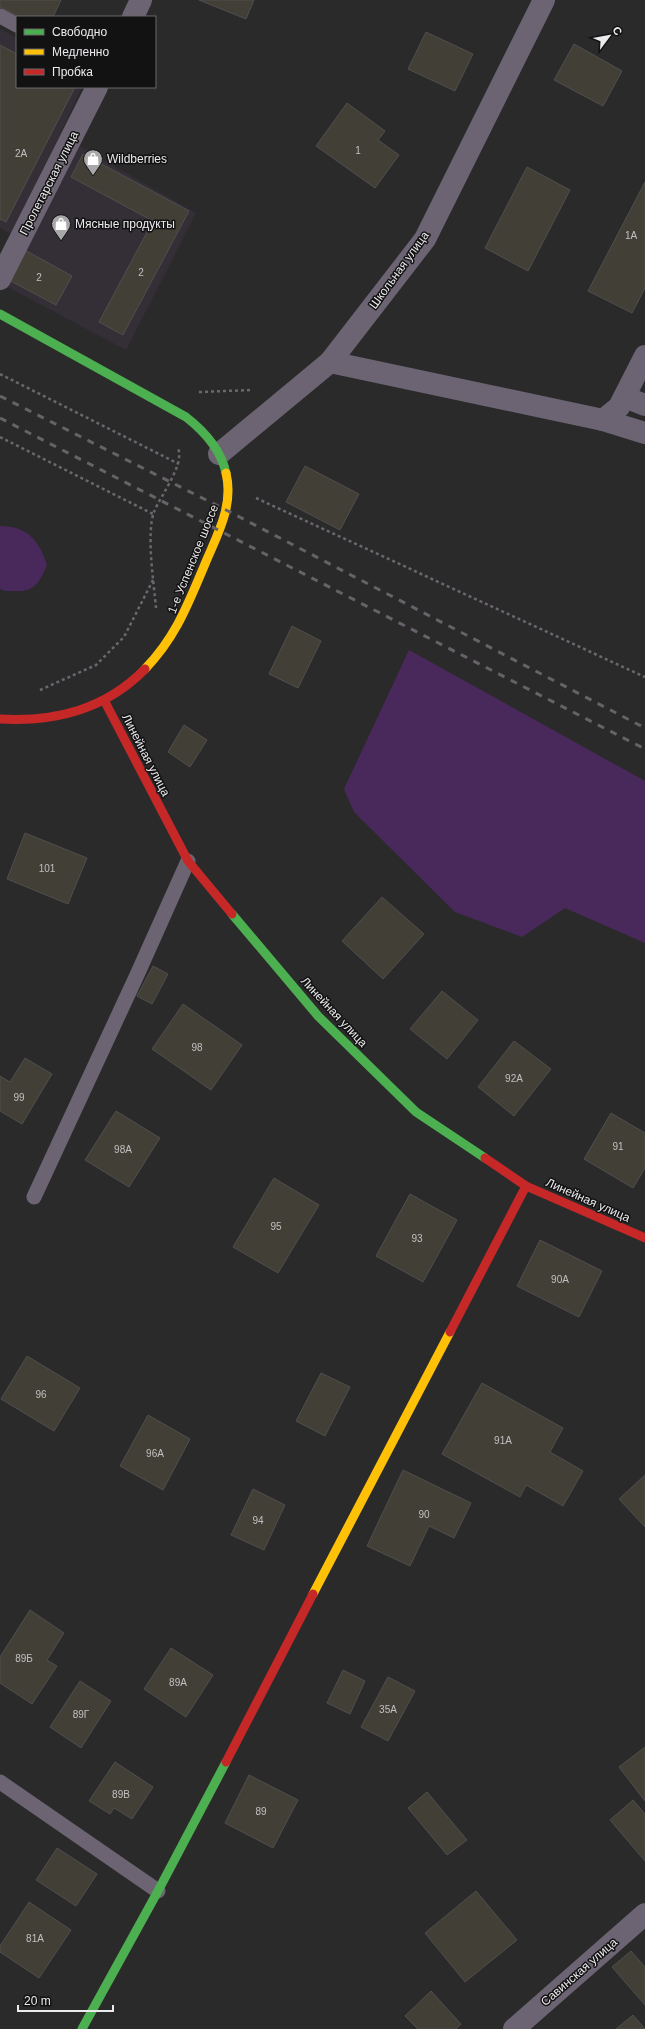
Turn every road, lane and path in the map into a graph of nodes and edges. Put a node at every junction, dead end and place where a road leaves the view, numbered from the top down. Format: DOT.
graph roads {
  1 [pos="141,0"];
  2 [pos="544,0"];
  3 [pos="0,16"];
  4 [pos="133,16"];
  5 [pos="16,24"];
  6 [pos="96,88"];
  7 [pos="0,279"];
  8 [pos="0,314"];
  9 [pos="645,356"];
  10 [pos="330,362"];
  11 [pos="0,374"];
  12 [pos="256,390"];
  13 [pos="192,392"];
  14 [pos="625,397"];
  15 [pos="645,405"];
  16 [pos="603,420"];
  17 [pos="645,433"];
  18 [pos="0,437"];
  19 [pos="176,441"];
  20 [pos="219,454"];
  21 [pos="178,464"];
  22 [pos="229,486"];
  23 [pos="153,514"];
  24 [pos="154,579"];
  25 [pos="156,609"];
  26 [pos="645,677"];
  27 [pos="39,690"];
  28 [pos="104,700"];
  29 [pos="0,719"];
  30 [pos="188,861"];
  31 [pos="526,1186"];
  32 [pos="34,1197"];
  33 [pos="645,1238"];
  34 [pos="0,1782"];
  35 [pos="158,1891"];
  36 [pos="645,1914"];
  37 [pos="82,2029"];
  38 [pos="514,2029"];
  1 -- 4 [label="street"];
  2 -- 10 [label="street, Школьная улица"];
  3 -- 5 [label="lane"];
  6 -- 7 [label="street, Пролетарская улица"];
  8 -- 20 [label="street, 1-е Успенское шоссе"];
  9 -- 14 [label="street"];
  10 -- 16 [label="street"];
  10 -- 20 [label="street, Школьная улица"];
  11 -- 21 [label="path"];
  12 -- 13 [label="path"];
  14 -- 15 [label="street"];
  14 -- 16 [label="street"];
  16 -- 17 [label="street"];
  18 -- 23 [label="path"];
  19 -- 21 [label="path"];
  20 -- 22 [label="street, 1-е Успенское шоссе"];
  21 -- 23 [label="path"];
  22 -- 26 [label="path"];
  22 -- 28 [label="street, 1-е Успенское шоссе"];
  23 -- 24 [label="path"];
  24 -- 25 [label="path"];
  24 -- 27 [label="path"];
  28 -- 29 [label="street, 1-е Успенское шоссе"];
  28 -- 30 [label="street, Линейная улица"];
  30 -- 31 [label="street, Линейная улица"];
  30 -- 32 [label="lane"];
  31 -- 33 [label="street, Линейная улица"];
  31 -- 35 [label="street"];
  34 -- 35 [label="lane"];
  35 -- 37 [label="street"];
  36 -- 38 [label="street, Савинская улица"];
}
